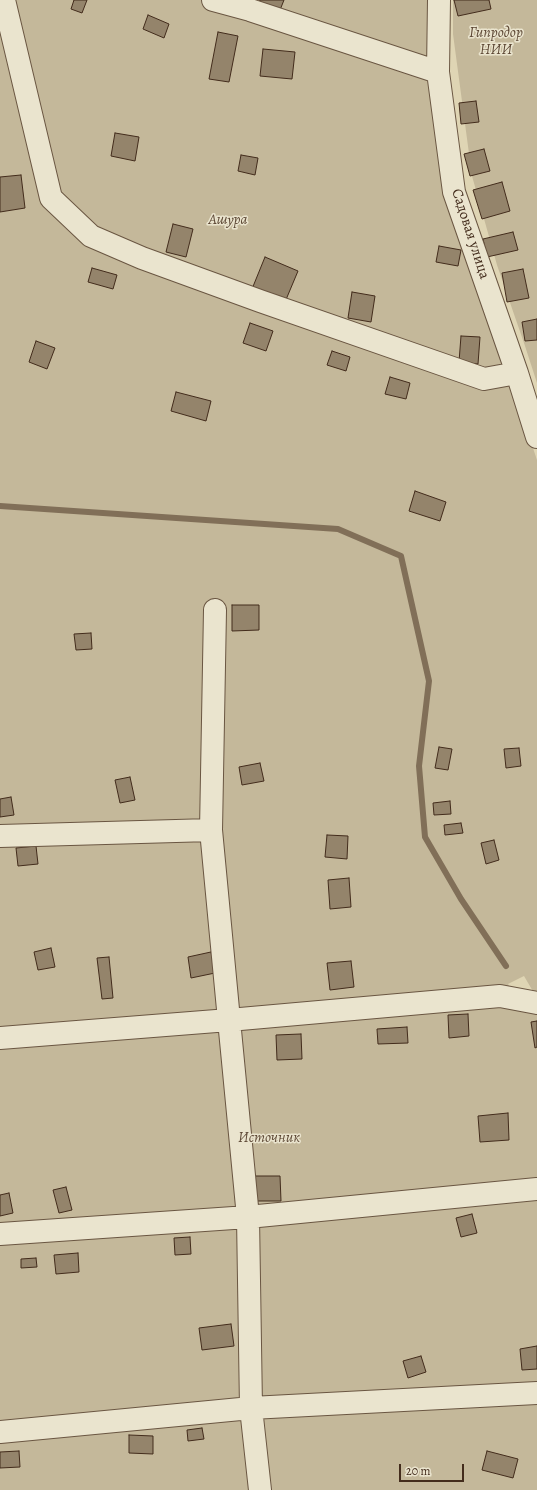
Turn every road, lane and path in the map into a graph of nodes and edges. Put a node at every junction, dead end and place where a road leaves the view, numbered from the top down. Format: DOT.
graph roads {
  1 [pos="4,0"];
  2 [pos="213,0"];
  3 [pos="439,0"];
  4 [pos="438,72"];
  5 [pos="517,373"];
  6 [pos="537,437"];
  7 [pos="215,610"];
  8 [pos="211,830"];
  9 [pos="0,836"];
  10 [pos="537,1003"];
  11 [pos="229,1020"];
  12 [pos="0,1038"];
  13 [pos="537,1189"];
  14 [pos="248,1218"];
  15 [pos="0,1234"];
  16 [pos="537,1393"];
  17 [pos="251,1408"];
  18 [pos="0,1432"];
  19 [pos="260,1490"];
  1 -- 5 [label="street"];
  2 -- 4 [label="street"];
  3 -- 4 [label="street, Садовая улица"];
  4 -- 5 [label="street, Садовая улица"];
  5 -- 6 [label="street, Садовая улица"];
  7 -- 8 [label="street"];
  8 -- 9 [label="street"];
  8 -- 11 [label="street"];
  10 -- 11 [label="street"];
  11 -- 12 [label="street"];
  11 -- 14 [label="street"];
  13 -- 14 [label="street"];
  14 -- 15 [label="street"];
  14 -- 17 [label="street"];
  16 -- 17 [label="street"];
  17 -- 18 [label="street"];
  17 -- 19 [label="street"];
}
